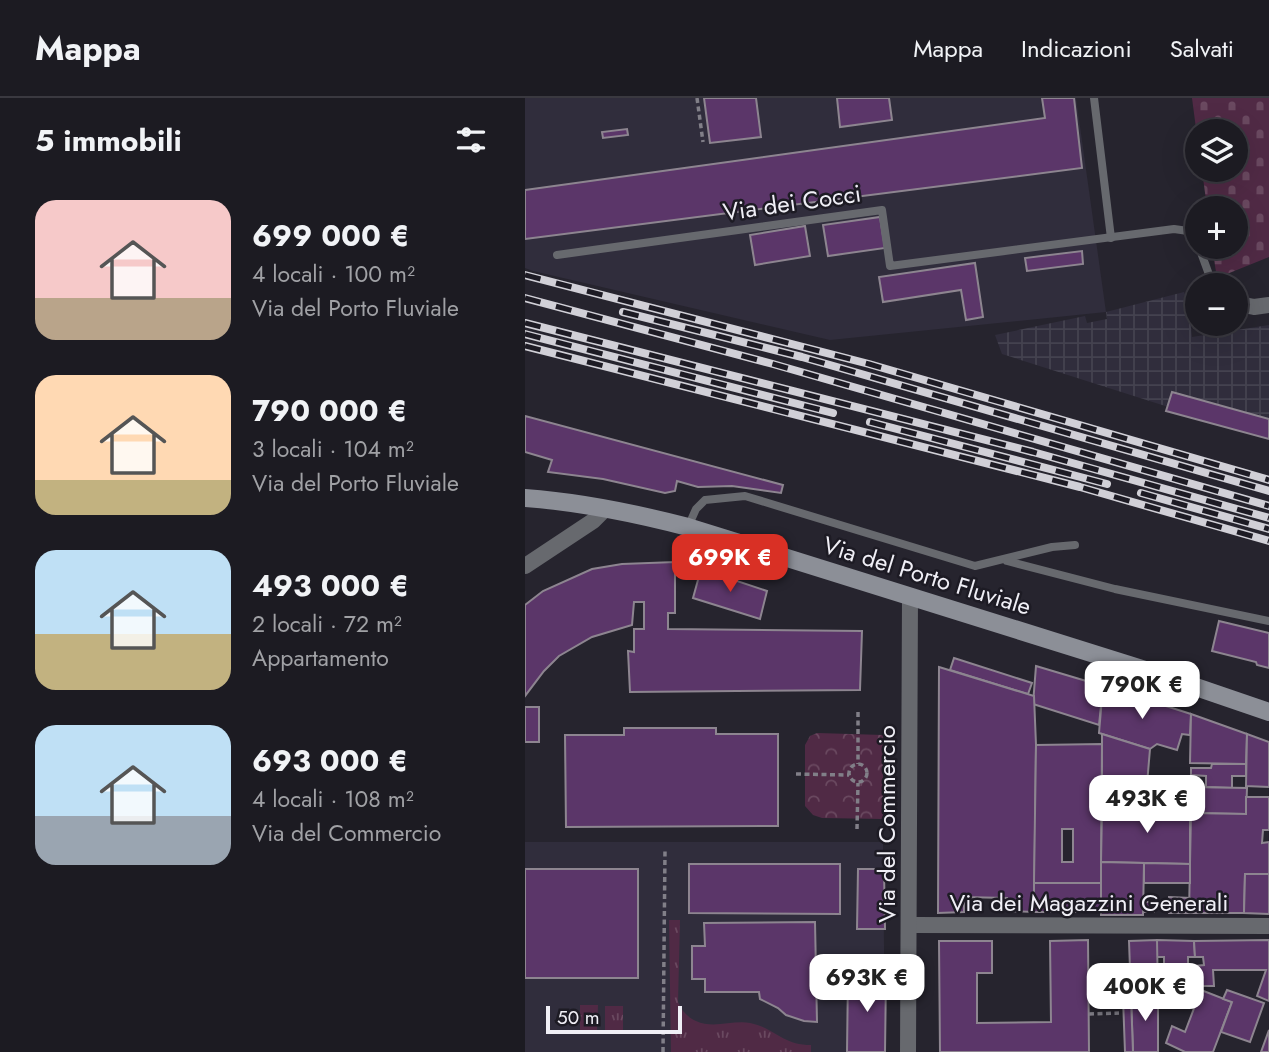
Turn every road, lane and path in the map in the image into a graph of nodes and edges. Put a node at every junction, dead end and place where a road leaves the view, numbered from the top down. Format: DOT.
graph roads {
  1 [pos="697,98"];
  2 [pos="1094,98"];
  3 [pos="703,142"];
  4 [pos="1185,230"];
  5 [pos="1111,238"];
  6 [pos="557,255"];
  7 [pos="1269,305"];
  8 [pos="1248,306"];
  9 [pos="525,498"];
  10 [pos="605,509"];
  11 [pos="688,527"];
  12 [pos="1075,545"];
  13 [pos="1004,560"];
  14 [pos="525,566"];
  15 [pos="910,596"];
  16 [pos="1269,621"];
  17 [pos="858,712"];
  18 [pos="1269,712"];
  19 [pos="858,764"];
  20 [pos="796,774"];
  21 [pos="849,775"];
  22 [pos="858,783"];
  23 [pos="857,829"];
  24 [pos="665,851"];
  25 [pos="909,925"];
  26 [pos="1269,926"];
  27 [pos="1089,995"];
  28 [pos="1119,995"];
  29 [pos="1119,1013"];
  30 [pos="1089,1014"];
  31 [pos="663,1052"];
  32 [pos="908,1052"];
  1 -- 3 [label="path"];
  2 -- 5 [label="lane"];
  4 -- 5 [label="lane"];
  5 -- 6 [label="lane, Via dei Cocci"];
  7 -- 8 [label="street"];
  9 -- 10 [label="main road, Via del Porto Fluviale"];
  10 -- 11 [label="main road, Via del Porto Fluviale"];
  10 -- 14 [label="street"];
  11 -- 13 [label="lane"];
  11 -- 15 [label="main road, Via del Porto Fluviale"];
  12 -- 13 [label="lane"];
  13 -- 16 [label="lane"];
  15 -- 18 [label="main road, Via del Porto Fluviale"];
  15 -- 25 [label="street, Via del Commercio"];
  17 -- 19 [label="path"];
  19 -- 21 [label="path"];
  19 -- 22 [label="path"];
  20 -- 21 [label="path"];
  21 -- 22 [label="path"];
  22 -- 23 [label="path"];
  24 -- 31 [label="path"];
  25 -- 26 [label="street, Via dei Magazzini Generali"];
  25 -- 32 [label="street, Via del Commercio"];
  27 -- 28 [label="path"];
  29 -- 30 [label="path"];
}
